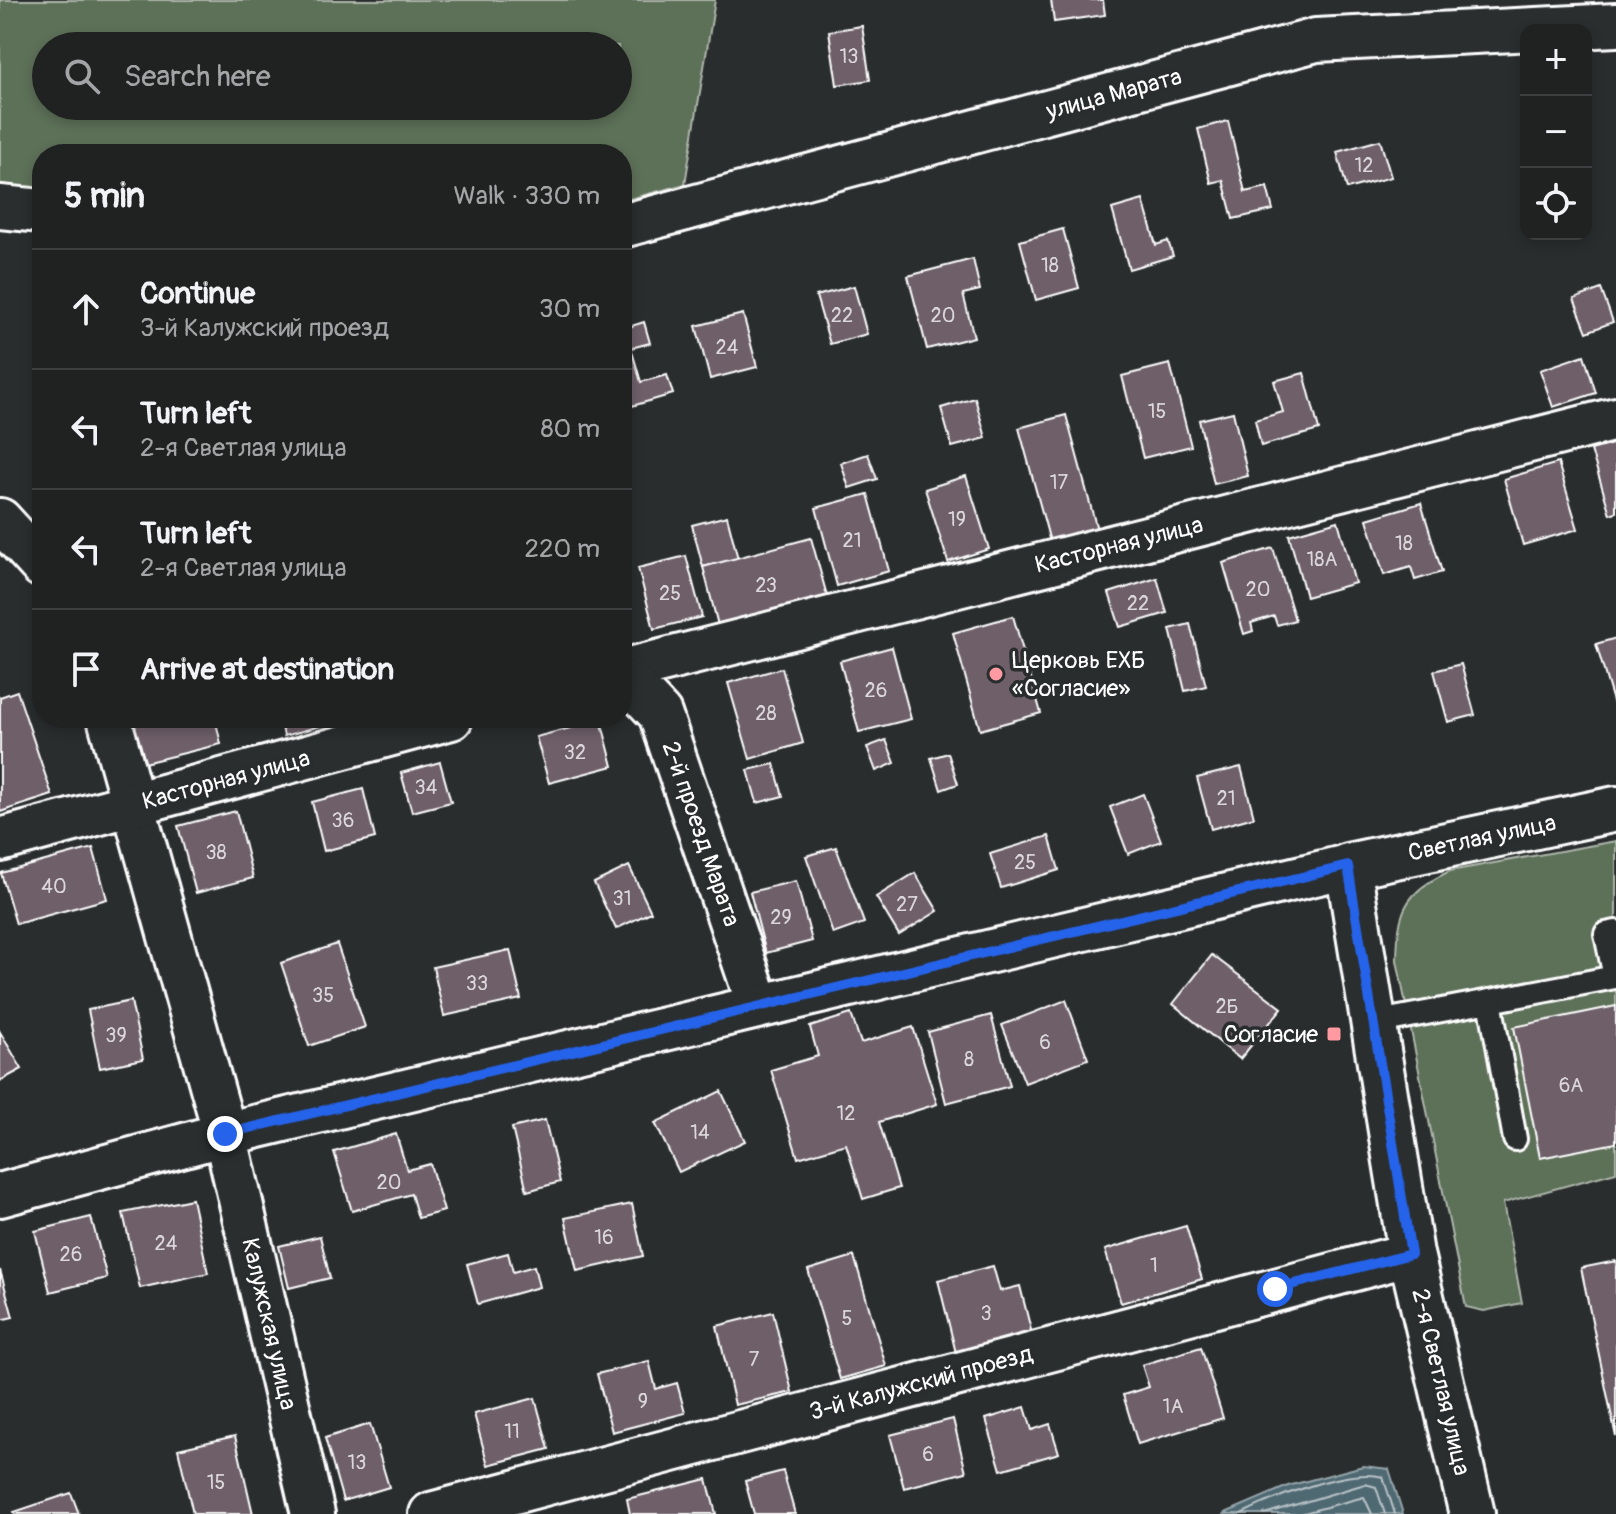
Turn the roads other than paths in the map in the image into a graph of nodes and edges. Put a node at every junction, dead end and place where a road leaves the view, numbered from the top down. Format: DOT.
graph roads {
  1 [pos="1616,25"];
  2 [pos="0,207"];
  3 [pos="32,210"];
  4 [pos="632,223"];
  5 [pos="1616,419"];
  6 [pos="0,520"];
  7 [pos="32,554"];
  8 [pos="632,669"];
  9 [pos="632,683"];
  10 [pos="112,728"];
  11 [pos="415,728"];
  12 [pos="135,805"];
  13 [pos="1616,809"];
  14 [pos="0,840"];
  15 [pos="1348,866"];
  16 [pos="1616,932"];
  17 [pos="1490,1001"];
  18 [pos="759,1006"];
  19 [pos="1373,1023"];
  20 [pos="225,1134"];
  21 [pos="1515,1139"];
  22 [pos="0,1195"];
  23 [pos="1411,1254"];
  24 [pos="313,1514"];
  25 [pos="431,1514"];
  26 [pos="1472,1514"];
  1 -- 4 [label="street, улица Марата"];
  2 -- 3 [label="street"];
  5 -- 8 [label="street, Касторная улица"];
  6 -- 7 [label="street"];
  9 -- 18 [label="street, 2-й проезд Марата"];
  10 -- 12 [label="street, Калужская улица"];
  11 -- 12 [label="street, Касторная улица"];
  12 -- 14 [label="street, Касторная улица"];
  12 -- 20 [label="street, Калужская улица"];
  13 -- 15 [label="street, Светлая улица"];
  15 -- 18 [label="street"];
  15 -- 19 [label="street, 2-я Светлая улица"];
  16 -- 17 [label="lane"];
  17 -- 19 [label="lane"];
  17 -- 21 [label="lane"];
  18 -- 20 [label="street"];
  19 -- 23 [label="street, 2-я Светлая улица"];
  20 -- 22 [label="street"];
  20 -- 24 [label="street, Калужская улица"];
  23 -- 25 [label="street, 3-й Калужский проезд"];
  23 -- 26 [label="street, 2-я Светлая улица"];
}
